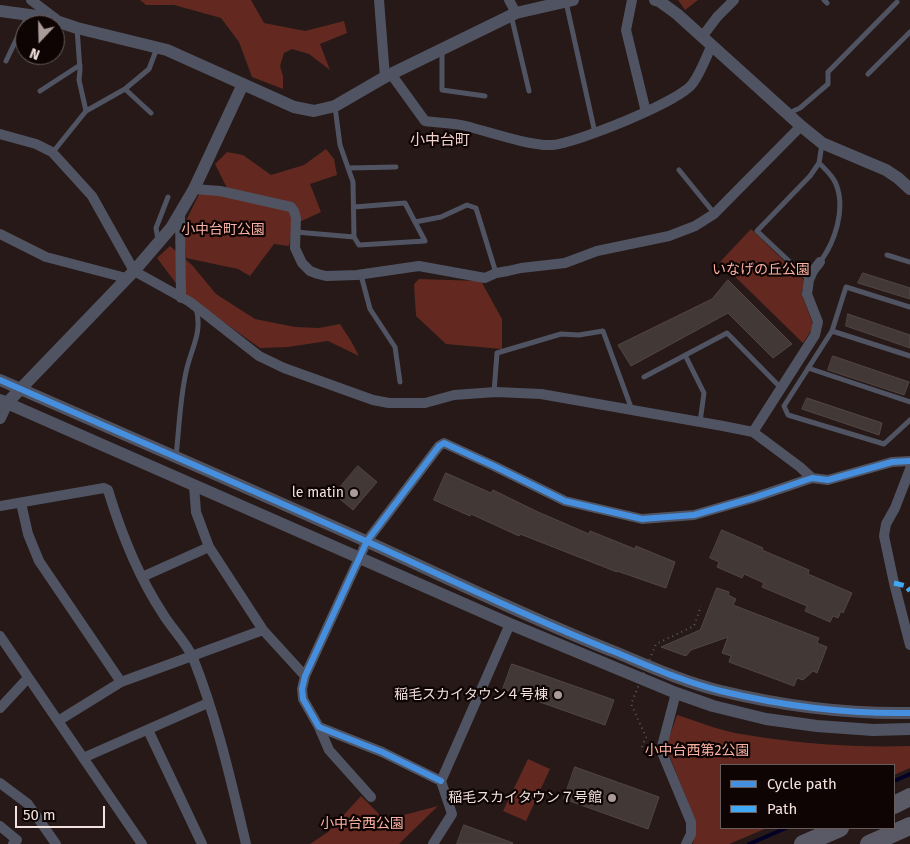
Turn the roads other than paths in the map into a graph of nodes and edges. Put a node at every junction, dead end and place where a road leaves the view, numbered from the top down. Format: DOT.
graph roads {
  1 [pos="31,0"];
  2 [pos="379,0"];
  3 [pos="509,0"];
  4 [pos="632,0"];
  5 [pos="655,0"];
  6 [pos="734,0"];
  7 [pos="570,1"];
  8 [pos="897,2"];
  9 [pos="0,11"];
  10 [pos="514,14"];
  11 [pos="28,15"];
  12 [pos="51,15"];
  13 [pos="65,23"];
  14 [pos="77,28"];
  15 [pos="910,32"];
  16 [pos="707,41"];
  17 [pos="15,42"];
  18 [pos="158,48"];
  19 [pos="442,50"];
  20 [pos="6,61"];
  21 [pos="80,65"];
  22 [pos="868,74"];
  23 [pos="388,75"];
  24 [pos="243,84"];
  25 [pos="125,89"];
  26 [pos="40,91"];
  27 [pos="528,91"];
  28 [pos="485,96"];
  29 [pos="335,106"];
  30 [pos="86,111"];
  31 [pos="646,112"];
  32 [pos="151,113"];
  33 [pos="787,114"];
  34 [pos="800,126"];
  35 [pos="595,132"];
  36 [pos="0,134"];
  37 [pos="822,143"];
  38 [pos="52,152"];
  39 [pos="819,163"];
  40 [pos="396,166"];
  41 [pos="348,168"];
  42 [pos="679,170"];
  43 [pos="194,188"];
  44 [pos="910,189"];
  45 [pos="168,197"];
  46 [pos="354,207"];
  47 [pos="180,214"];
  48 [pos="714,214"];
  49 [pos="415,222"];
  50 [pos="296,232"];
  51 [pos="0,234"];
  52 [pos="354,237"];
  53 [pos="158,243"];
  54 [pos="887,255"];
  55 [pos="820,262"];
  56 [pos="910,262"];
  57 [pos="496,272"];
  58 [pos="361,274"];
  59 [pos="130,275"];
  60 [pos="809,280"];
  61 [pos="181,298"];
  62 [pos="196,307"];
  63 [pos="910,307"];
  64 [pos="832,331"];
  65 [pos="685,355"];
  66 [pos="910,356"];
  67 [pos="808,368"];
  68 [pos="644,377"];
  69 [pos="0,380"];
  70 [pos="400,382"];
  71 [pos="781,388"];
  72 [pos="20,389"];
  73 [pos="494,392"];
  74 [pos="4,401"];
  75 [pos="910,402"];
  76 [pos="632,410"];
  77 [pos="0,418"];
  78 [pos="910,420"];
  79 [pos="700,422"];
  80 [pos="753,432"];
  81 [pos="176,457"];
  82 [pos="910,461"];
  83 [pos="910,469"];
  84 [pos="812,478"];
  85 [pos="194,486"];
  86 [pos="21,503"];
  87 [pos="0,506"];
  88 [pos="367,541"];
  89 [pos="209,547"];
  90 [pos="359,558"];
  91 [pos="142,577"];
  92 [pos="510,624"];
  93 [pos="263,630"];
  94 [pos="0,636"];
  95 [pos="910,645"];
  96 [pos="192,656"];
  97 [pos="305,676"];
  98 [pos="28,678"];
  99 [pos="121,682"];
  100 [pos="676,693"];
  101 [pos="208,703"];
  102 [pos="0,708"];
  103 [pos="910,713"];
  104 [pos="58,721"];
  105 [pos="319,727"];
  106 [pos="910,729"];
  107 [pos="148,730"];
  108 [pos="83,758"];
  109 [pos="441,781"];
  110 [pos="0,783"];
  111 [pos="371,798"];
  112 [pos="910,798"];
  113 [pos="895,804"];
  114 [pos="0,826"];
  115 [pos="910,826"];
  116 [pos="838,829"];
  117 [pos="13,844"];
  118 [pos="56,844"];
  119 [pos="142,844"];
  120 [pos="202,844"];
  121 [pos="246,844"];
  122 [pos="434,844"];
  123 [pos="686,844"];
  124 [pos="803,844"];
  125 [pos="869,844"];
  1 -- 12 [label="street"];
  2 -- 23 [label="street"];
  3 -- 10 [label="street"];
  4 -- 31 [label="street"];
  5 -- 16 [label="street"];
  6 -- 16 [label="street"];
  7 -- 10 [label="street"];
  7 -- 35 [label="lane"];
  8 -- 33 [label="lane"];
  9 -- 11 [label="street"];
  10 -- 19 [label="street"];
  10 -- 27 [label="lane"];
  13 -- 14 [label="street"];
  14 -- 18 [label="street"];
  14 -- 21 [label="lane"];
  15 -- 22 [label="lane"];
  16 -- 31 [label="street"];
  16 -- 33 [label="street"];
  17 -- 20 [label="lane"];
  18 -- 24 [label="street"];
  18 -- 25 [label="lane"];
  19 -- 23 [label="street"];
  19 -- 28 [label="lane"];
  21 -- 26 [label="lane"];
  21 -- 30 [label="lane"];
  23 -- 29 [label="street"];
  23 -- 35 [label="street"];
  24 -- 29 [label="street"];
  24 -- 43 [label="street"];
  25 -- 30 [label="lane"];
  25 -- 32 [label="lane"];
  29 -- 41 [label="lane"];
  30 -- 38 [label="lane"];
  31 -- 35 [label="street"];
  33 -- 34 [label="street"];
  34 -- 37 [label="street"];
  34 -- 48 [label="street"];
  36 -- 38 [label="street"];
  37 -- 39 [label="lane"];
  37 -- 44 [label="street"];
  38 -- 59 [label="street"];
  39 -- 55 [label="lane"];
  39 -- 60 [label="lane"];
  40 -- 41 [label="lane"];
  41 -- 46 [label="lane"];
  42 -- 48 [label="lane"];
  43 -- 47 [label="street"];
  43 -- 50 [label="street"];
  45 -- 53 [label="lane"];
  46 -- 49 [label="lane"];
  46 -- 52 [label="lane"];
  47 -- 53 [label="street"];
  47 -- 61 [label="street"];
  48 -- 57 [label="street"];
  49 -- 52 [label="lane"];
  49 -- 57 [label="lane"];
  50 -- 52 [label="lane"];
  50 -- 58 [label="street"];
  51 -- 59 [label="street"];
  53 -- 59 [label="street"];
  54 -- 56 [label="lane"];
  55 -- 60 [label="street"];
  57 -- 58 [label="street"];
  58 -- 70 [label="lane"];
  59 -- 61 [label="street"];
  59 -- 72 [label="street"];
  60 -- 71 [label="street"];
  61 -- 62 [label="street"];
  62 -- 73 [label="street"];
  62 -- 81 [label="lane"];
  63 -- 64 [label="lane"];
  64 -- 66 [label="lane"];
  64 -- 67 [label="lane"];
  65 -- 68 [label="lane"];
  65 -- 71 [label="lane"];
  65 -- 79 [label="lane"];
  67 -- 75 [label="lane"];
  67 -- 78 [label="lane"];
  69 -- 72 [label="street"];
  71 -- 80 [label="street"];
  72 -- 74 [label="street"];
  72 -- 81 [label="street"];
  73 -- 76 [label="street"];
  73 -- 76 [label="lane"];
  74 -- 77 [label="street"];
  74 -- 85 [label="street"];
  76 -- 79 [label="street"];
  79 -- 80 [label="street"];
  80 -- 84 [label="street"];
  81 -- 88 [label="street"];
  82 -- 84 [label="street"];
  83 -- 95 [label="street"];
  84 -- 88 [label="street"];
  85 -- 89 [label="street"];
  85 -- 90 [label="street"];
  86 -- 87 [label="street"];
  86 -- 91 [label="street"];
  86 -- 99 [label="street"];
  88 -- 90 [label="street"];
  88 -- 103 [label="street"];
  89 -- 91 [label="street"];
  89 -- 93 [label="street"];
  90 -- 92 [label="street"];
  90 -- 97 [label="street"];
  91 -- 96 [label="street"];
  92 -- 100 [label="street"];
  92 -- 109 [label="street"];
  93 -- 96 [label="street"];
  93 -- 97 [label="street"];
  94 -- 98 [label="street"];
  96 -- 99 [label="street"];
  96 -- 101 [label="street"];
  97 -- 105 [label="street"];
  98 -- 102 [label="street"];
  98 -- 104 [label="street"];
  99 -- 104 [label="street"];
  100 -- 106 [label="street"];
  100 -- 123 [label="street"];
  101 -- 107 [label="street"];
  101 -- 121 [label="street"];
  104 -- 108 [label="street"];
  105 -- 109 [label="street"];
  105 -- 111 [label="street"];
  107 -- 108 [label="street"];
  107 -- 120 [label="street"];
  108 -- 119 [label="street"];
  109 -- 122 [label="street"];
  110 -- 118 [label="street"];
  112 -- 113 [label="highway"];
  114 -- 117 [label="street"];
  115 -- 125 [label="highway"];
  116 -- 124 [label="highway"];
}
